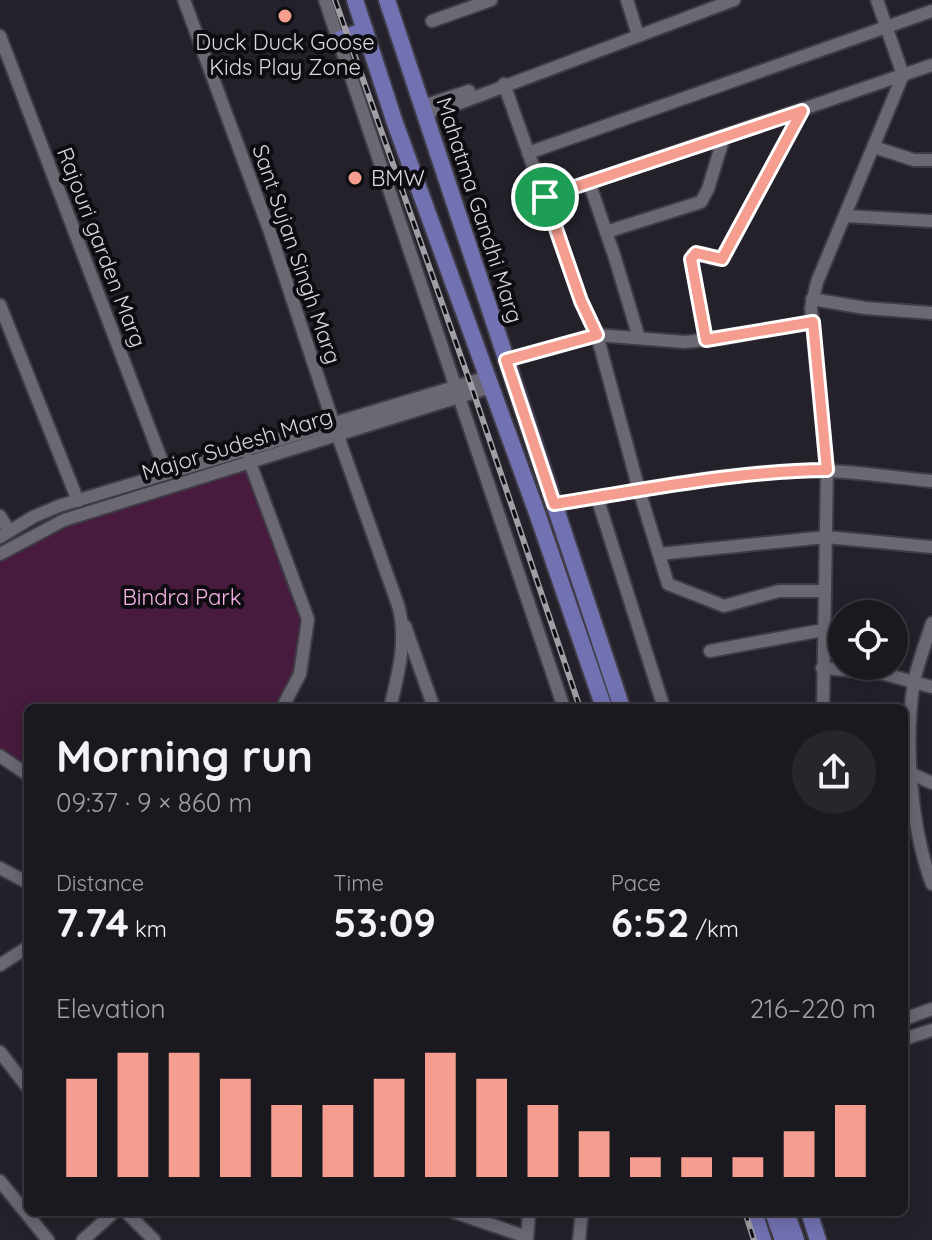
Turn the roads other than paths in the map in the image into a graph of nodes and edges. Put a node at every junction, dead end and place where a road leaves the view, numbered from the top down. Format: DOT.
graph roads {
  1 [pos="184,0"];
  2 [pos="325,0"];
  3 [pos="355,0"];
  4 [pos="387,0"];
  5 [pos="491,0"];
  6 [pos="627,0"];
  7 [pos="717,0"];
  8 [pos="734,0"];
  9 [pos="877,0"];
  10 [pos="932,11"];
  11 [pos="432,21"];
  12 [pos="888,26"];
  13 [pos="365,30"];
  14 [pos="638,33"];
  15 [pos="0,36"];
  16 [pos="338,40"];
  17 [pos="932,65"];
  18 [pos="903,75"];
  19 [pos="504,84"];
  20 [pos="423,110"];
  21 [pos="802,111"];
  22 [pos="724,137"];
  23 [pos="874,147"];
  24 [pos="528,153"];
  25 [pos="932,160"];
  26 [pos="589,182"];
  27 [pos="545,197"];
  28 [pos="846,216"];
  29 [pos="932,221"];
  30 [pos="606,232"];
  31 [pos="812,299"];
  32 [pos="0,305"];
  33 [pos="932,313"];
  34 [pos="813,322"];
  35 [pos="597,335"];
  36 [pos="639,338"];
  37 [pos="706,340"];
  38 [pos="506,360"];
  39 [pos="490,382"];
  40 [pos="458,391"];
  41 [pos="335,427"];
  42 [pos="249,460"];
  43 [pos="827,470"];
  44 [pos="166,472"];
  45 [pos="932,481"];
  46 [pos="639,490"];
  47 [pos="597,497"];
  48 [pos="78,501"];
  49 [pos="554,504"];
  50 [pos="45,511"];
  51 [pos="0,516"];
  52 [pos="52,524"];
  53 [pos="5,534"];
  54 [pos="826,537"];
  55 [pos="932,547"];
  56 [pos="0,554"];
  57 [pos="659,554"];
  58 [pos="824,591"];
  59 [pos="402,619"];
  60 [pos="932,623"];
  61 [pos="823,630"];
  62 [pos="710,651"];
  63 [pos="822,668"];
  64 [pos="915,681"];
  65 [pos="932,687"];
  66 [pos="284,704"];
  67 [pos="391,704"];
  68 [pos="433,704"];
  69 [pos="563,704"];
  70 [pos="603,704"];
  71 [pos="621,704"];
  72 [pos="663,704"];
  73 [pos="823,704"];
  74 [pos="0,756"];
  75 [pos="24,772"];
  76 [pos="912,774"];
  77 [pos="932,783"];
  78 [pos="0,868"];
  79 [pos="24,881"];
  80 [pos="932,884"];
  81 [pos="24,950"];
  82 [pos="0,965"];
  83 [pos="932,1009"];
  84 [pos="908,1018"];
  85 [pos="932,1030"];
  86 [pos="908,1038"];
  87 [pos="0,1052"];
  88 [pos="24,1083"];
  89 [pos="0,1181"];
  90 [pos="14,1197"];
  91 [pos="0,1204"];
  92 [pos="24,1210"];
  93 [pos="29,1216"];
  94 [pos="110,1216"];
  95 [pos="130,1216"];
  96 [pos="465,1216"];
  97 [pos="529,1216"];
  98 [pos="582,1216"];
  99 [pos="755,1216"];
  100 [pos="774,1216"];
  101 [pos="787,1216"];
  102 [pos="810,1216"];
  103 [pos="527,1238"];
  104 [pos="48,1240"];
  105 [pos="83,1240"];
  106 [pos="154,1240"];
  107 [pos="579,1240"];
  108 [pos="763,1240"];
  109 [pos="783,1240"];
  110 [pos="796,1240"];
  111 [pos="818,1240"];
  1 -- 41 [label="street, Sant Sujan Singh Marg"];
  2 -- 16 [label="street"];
  3 -- 13 [label="main road, Mahatma Gandhi Marg"];
  4 -- 20 [label="main road, Mahatma Gandhi Marg"];
  5 -- 11 [label="street"];
  6 -- 14 [label="street"];
  7 -- 14 [label="street"];
  8 -- 14 [label="street"];
  9 -- 12 [label="street"];
  10 -- 12 [label="street"];
  12 -- 18 [label="street"];
  12 -- 24 [label="street"];
  13 -- 16 [label="main road"];
  13 -- 39 [label="main road, Mahatma Gandhi Marg"];
  14 -- 19 [label="street"];
  14 -- 20 [label="street"];
  15 -- 44 [label="street, Rajouri garden Marg"];
  16 -- 40 [label="street"];
  17 -- 18 [label="street"];
  18 -- 21 [label="street"];
  18 -- 23 [label="street"];
  19 -- 20 [label="street"];
  19 -- 24 [label="street"];
  20 -- 38 [label="main road, Mahatma Gandhi Marg"];
  21 -- 22 [label="street"];
  21 -- 37 [label="street"];
  22 -- 26 [label="street"];
  22 -- 30 [label="street"];
  23 -- 25 [label="street"];
  23 -- 28 [label="street"];
  24 -- 27 [label="street"];
  26 -- 27 [label="street"];
  26 -- 30 [label="street"];
  27 -- 35 [label="street"];
  28 -- 29 [label="street"];
  28 -- 31 [label="street"];
  30 -- 36 [label="street"];
  31 -- 33 [label="street"];
  31 -- 34 [label="street"];
  32 -- 48 [label="street"];
  34 -- 37 [label="street"];
  34 -- 43 [label="street"];
  35 -- 36 [label="street"];
  35 -- 38 [label="street"];
  35 -- 46 [label="street"];
  36 -- 37 [label="street"];
  38 -- 49 [label="main road, Mahatma Gandhi Marg"];
  39 -- 40 [label="street, Major Sudesh Marg"];
  39 -- 70 [label="main road, Mahatma Gandhi Marg"];
  40 -- 41 [label="street, Major Sudesh Marg"];
  40 -- 69 [label="street"];
  41 -- 42 [label="street, Major Sudesh Marg"];
  41 -- 44 [label="street, Major Sudesh Marg"];
  41 -- 59 [label="street, Sant Sujan Singh Marg"];
  42 -- 52 [label="street, Major Sudesh Marg"];
  42 -- 66 [label="street"];
  43 -- 45 [label="street"];
  43 -- 46 [label="street"];
  43 -- 54 [label="street"];
  44 -- 48 [label="street, Major Sudesh Marg"];
  46 -- 47 [label="street"];
  46 -- 57 [label="street"];
  47 -- 49 [label="street"];
  47 -- 72 [label="street"];
  48 -- 50 [label="street, Major Sudesh Marg"];
  49 -- 71 [label="main road, Mahatma Gandhi Marg"];
  50 -- 52 [label="street"];
  50 -- 53 [label="street, Major Sudesh Marg"];
  51 -- 53 [label="street"];
  52 -- 56 [label="street, Major Sudesh Marg"];
  54 -- 55 [label="street"];
  54 -- 57 [label="street"];
  54 -- 58 [label="street"];
  57 -- 58 [label="street"];
  58 -- 61 [label="street"];
  59 -- 67 [label="street, Sant Sujan Singh Marg"];
  59 -- 68 [label="street"];
  60 -- 64 [label="street"];
  61 -- 62 [label="street"];
  61 -- 63 [label="street"];
  63 -- 64 [label="street"];
  63 -- 73 [label="street"];
  64 -- 65 [label="street"];
  64 -- 76 [label="street"];
  74 -- 75 [label="street"];
  76 -- 77 [label="street"];
  76 -- 80 [label="street"];
  78 -- 79 [label="street"];
  81 -- 82 [label="street"];
  83 -- 84 [label="street"];
  85 -- 86 [label="street"];
  87 -- 88 [label="street"];
  89 -- 90 [label="street"];
  90 -- 91 [label="street"];
  90 -- 92 [label="street"];
  93 -- 104 [label="street"];
  94 -- 105 [label="street"];
  95 -- 106 [label="street"];
  96 -- 103 [label="street"];
  97 -- 103 [label="street"];
  98 -- 107 [label="street"];
  99 -- 108 [label="main road"];
  100 -- 109 [label="main road"];
  101 -- 110 [label="main road"];
  102 -- 111 [label="main road"];
}
